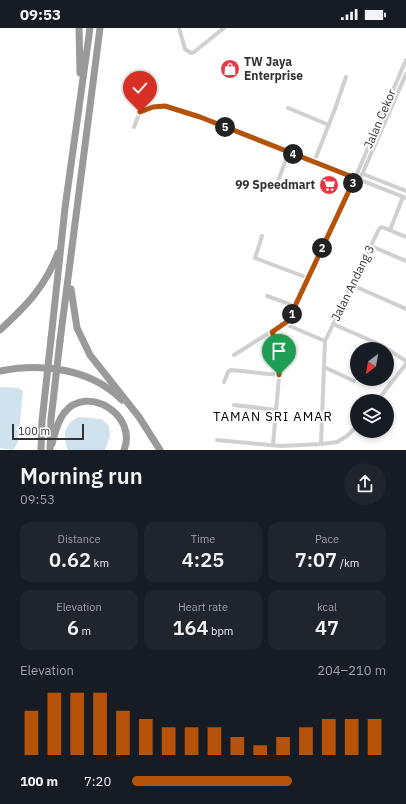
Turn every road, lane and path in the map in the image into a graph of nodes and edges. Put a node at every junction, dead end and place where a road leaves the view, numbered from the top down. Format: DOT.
graph roads {
  1 [pos="79,28"];
  2 [pos="90,28"];
  3 [pos="100,28"];
  4 [pos="179,28"];
  5 [pos="224,28"];
  6 [pos="406,60"];
  7 [pos="406,74"];
  8 [pos="346,77"];
  9 [pos="80,95"];
  10 [pos="288,108"];
  11 [pos="329,125"];
  12 [pos="134,127"];
  13 [pos="290,152"];
  14 [pos="314,162"];
  15 [pos="367,164"];
  16 [pos="363,174"];
  17 [pos="372,177"];
  18 [pos="355,178"];
  19 [pos="360,180"];
  20 [pos="278,181"];
  21 [pos="406,191"];
  22 [pos="405,198"];
  23 [pos="390,230"];
  24 [pos="262,236"];
  25 [pos="406,237"];
  26 [pos="62,242"];
  27 [pos="371,246"];
  28 [pos="406,261"];
  29 [pos="69,277"];
  30 [pos="308,278"];
  31 [pos="352,285"];
  32 [pos="267,296"];
  33 [pos="295,306"];
  34 [pos="406,309"];
  35 [pos="285,324"];
  36 [pos="333,324"];
  37 [pos="0,330"];
  38 [pos="272,332"];
  39 [pos="325,341"];
  40 [pos="234,355"];
  41 [pos="406,361"];
  42 [pos="406,364"];
  43 [pos="324,367"];
  44 [pos="0,371"];
  45 [pos="279,375"];
  46 [pos="350,379"];
  47 [pos="224,382"];
  48 [pos="382,394"];
  49 [pos="234,405"];
  50 [pos="276,410"];
  51 [pos="139,417"];
  52 [pos="350,433"];
  53 [pos="217,440"];
  54 [pos="321,444"];
  55 [pos="270,447"];
  56 [pos="41,450"];
  57 [pos="50,450"];
  58 [pos="124,450"];
  59 [pos="160,450"];
  1 -- 9 [label="highway"];
  2 -- 9 [label="highway"];
  3 -- 29 [label="highway"];
  4 -- 5 [label="street"];
  6 -- 18 [label="street, Jalan Cekor"];
  7 -- 15 [label="street, Jalan Cekor"];
  8 -- 11 [label="street"];
  9 -- 26 [label="highway"];
  10 -- 11 [label="street"];
  11 -- 14 [label="street"];
  12 -- 13 [label="street"];
  13 -- 14 [label="street"];
  13 -- 20 [label="street"];
  14 -- 18 [label="street"];
  15 -- 16 [label="street, Jalan Cekor"];
  15 -- 17 [label="street"];
  16 -- 17 [label="street"];
  16 -- 18 [label="street"];
  16 -- 19 [label="street, Jalan Cekor"];
  17 -- 21 [label="street"];
  18 -- 19 [label="street"];
  18 -- 30 [label="street, Jalan Cekor"];
  19 -- 22 [label="street"];
  22 -- 23 [label="street"];
  23 -- 25 [label="street"];
  23 -- 27 [label="street, Jalan Andang 3"];
  24 -- 30 [label="street"];
  26 -- 37 [label="highway"];
  26 -- 56 [label="highway, bridge"];
  27 -- 28 [label="street"];
  27 -- 31 [label="street, Jalan Andang 3"];
  29 -- 51 [label="highway"];
  29 -- 57 [label="highway, bridge"];
  30 -- 33 [label="street, Jalan Cekor"];
  31 -- 34 [label="street"];
  31 -- 36 [label="street, Jalan Andang 3"];
  32 -- 33 [label="street"];
  33 -- 35 [label="street, Jalan Cekor"];
  35 -- 38 [label="street, Jalan Cekor"];
  35 -- 39 [label="street"];
  36 -- 39 [label="street, Jalan Andang 3"];
  36 -- 41 [label="street"];
  38 -- 40 [label="street, Jalan Cekor"];
  38 -- 45 [label="street"];
  39 -- 43 [label="street, Jalan Andang 3"];
  42 -- 48 [label="street"];
  43 -- 46 [label="street"];
  43 -- 54 [label="street, Jalan Andang 3"];
  44 -- 51 [label="highway"];
  45 -- 47 [label="street"];
  45 -- 50 [label="street"];
  49 -- 50 [label="street"];
  50 -- 55 [label="street"];
  51 -- 59 [label="highway"];
  52 -- 54 [label="street"];
  53 -- 55 [label="street"];
  54 -- 55 [label="street"];
  57 -- 58 [label="highway"];
}
